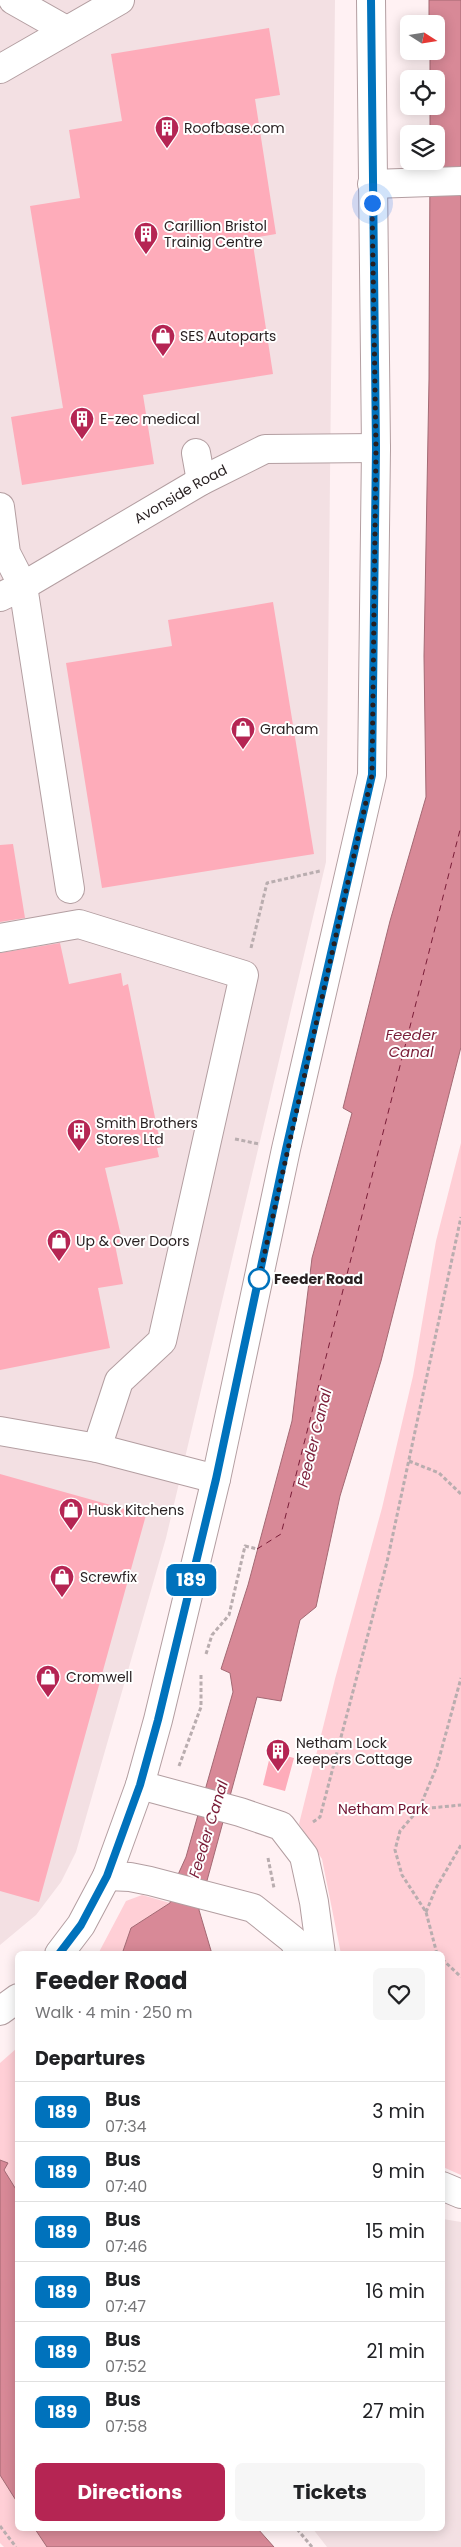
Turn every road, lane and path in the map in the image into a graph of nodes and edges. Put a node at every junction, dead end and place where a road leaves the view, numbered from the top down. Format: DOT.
graph roads {
  1 [pos="13,0"];
  2 [pos="120,0"];
  3 [pos="371,0"];
  4 [pos="66,30"];
  5 [pos="0,69"];
  6 [pos="461,181"];
  7 [pos="372,184"];
  8 [pos="376,448"];
  9 [pos="196,453"];
  10 [pos="201,480"];
  11 [pos="0,507"];
  12 [pos="11,591"];
  13 [pos="352,863"];
  14 [pos="70,889"];
  15 [pos="0,938"];
  16 [pos="244,976"];
  17 [pos="208,1134"];
  18 [pos="286,1149"];
  19 [pos="461,1217"];
  20 [pos="0,1430"];
  21 [pos="97,1448"];
  22 [pos="409,1461"];
  23 [pos="216,1479"];
  24 [pos="461,1494"];
  25 [pos="257,1549"];
  26 [pos="203,1662"];
  27 [pos="201,1672"];
  28 [pos="461,1678"];
  29 [pos="140,1785"];
  30 [pos="173,1794"];
  31 [pos="461,1805"];
  32 [pos="419,1809"];
  33 [pos="320,1817"];
  34 [pos="290,1837"];
  35 [pos="461,1844"];
  36 [pos="107,1876"];
  37 [pos="426,1912"];
  38 [pos="266,1917"];
  39 [pos="61,1951"];
  40 [pos="299,1951"];
  41 [pos="321,1951"];
  42 [pos="436,1951"];
  43 [pos="445,1962"];
  44 [pos="461,1976"];
  45 [pos="15,2000"];
  46 [pos="0,2011"];
  47 [pos="445,2187"];
  48 [pos="461,2194"];
  49 [pos="0,2526"];
  50 [pos="299,2531"];
  51 [pos="16,2547"];
  52 [pos="312,2547"];
  1 -- 4 [label="street"];
  2 -- 4 [label="street"];
  3 -- 7 [label="street"];
  4 -- 5 [label="street"];
  6 -- 7 [label="street"];
  7 -- 8 [label="street"];
  8 -- 10 [label="street, Avonside Road"];
  8 -- 13 [label="street"];
  9 -- 10 [label="street"];
  10 -- 12 [label="street, Avonside Road"];
  11 -- 12 [label="street"];
  12 -- 14 [label="street"];
  13 -- 16 [label="path"];
  13 -- 18 [label="street"];
  15 -- 16 [label="street"];
  16 -- 17 [label="street"];
  17 -- 18 [label="path"];
  17 -- 21 [label="street"];
  18 -- 23 [label="street"];
  19 -- 22 [label="path"];
  20 -- 21 [label="street"];
  21 -- 23 [label="street"];
  22 -- 24 [label="path"];
  22 -- 33 [label="path"];
  23 -- 29 [label="street"];
  25 -- 26 [label="path"];
  27 -- 30 [label="path"];
  28 -- 32 [label="path"];
  29 -- 30 [label="street"];
  29 -- 36 [label="street"];
  30 -- 34 [label="street"];
  31 -- 32 [label="path"];
  32 -- 37 [label="path"];
  34 -- 38 [label="path"];
  34 -- 41 [label="street"];
  35 -- 37 [label="path"];
  36 -- 38 [label="street"];
  36 -- 39 [label="street"];
  37 -- 42 [label="path"];
  38 -- 40 [label="street"];
  43 -- 44 [label="path"];
  45 -- 46 [label="street"];
  47 -- 48 [label="street"];
  49 -- 51 [label="path"];
  50 -- 52 [label="path"];
}
